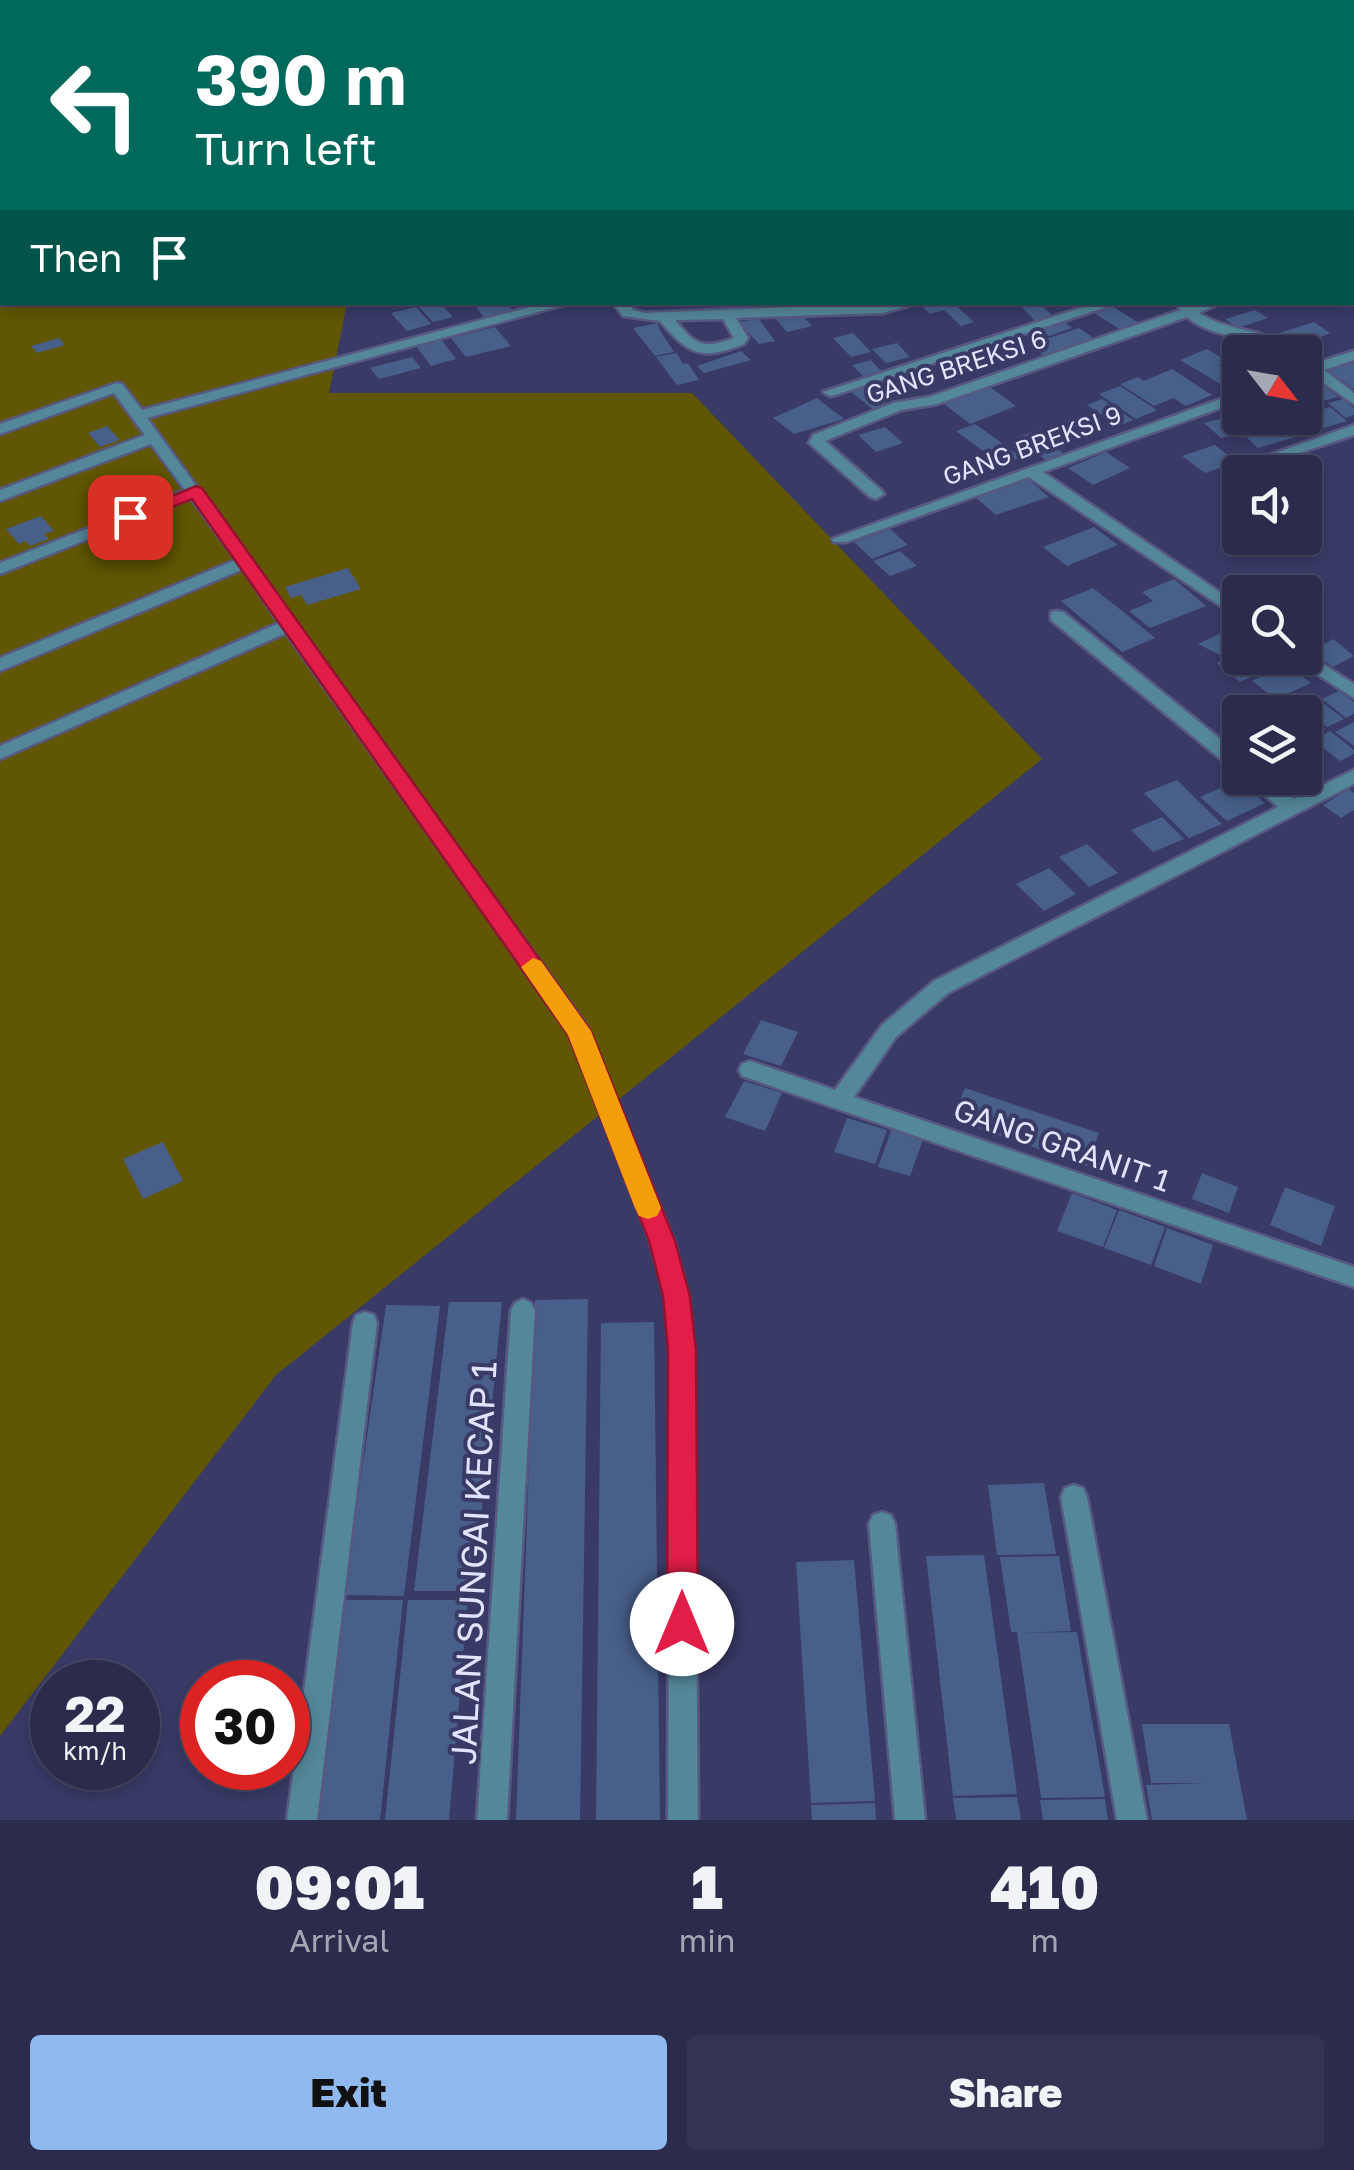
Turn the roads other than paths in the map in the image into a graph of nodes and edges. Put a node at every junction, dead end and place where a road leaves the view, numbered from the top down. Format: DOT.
graph roads {
  1 [pos="557,305"];
  2 [pos="622,305"];
  3 [pos="898,305"];
  4 [pos="1106,305"];
  5 [pos="1184,307"];
  6 [pos="728,314"];
  7 [pos="664,316"];
  8 [pos="1237,335"];
  9 [pos="1354,355"];
  10 [pos="1322,364"];
  11 [pos="1322,378"];
  12 [pos="830,392"];
  13 [pos="1354,400"];
  14 [pos="1222,403"];
  15 [pos="140,415"];
  16 [pos="0,429"];
  17 [pos="1354,430"];
  18 [pos="154,436"];
  19 [pos="1279,455"];
  20 [pos="1033,472"];
  21 [pos="196,492"];
  22 [pos="876,494"];
  23 [pos="0,496"];
  24 [pos="840,539"];
  25 [pos="246,562"];
  26 [pos="0,569"];
  27 [pos="1222,602"];
  28 [pos="1057,616"];
  29 [pos="289,624"];
  30 [pos="0,664"];
  31 [pos="1322,670"];
  32 [pos="1354,692"];
  33 [pos="1222,750"];
  34 [pos="0,753"];
  35 [pos="1354,776"];
  36 [pos="1276,795"];
  37 [pos="1290,806"];
  38 [pos="750,1070"];
  39 [pos="840,1100"];
  40 [pos="1354,1277"];
  41 [pos="523,1310"];
  42 [pos="365,1323"];
  43 [pos="1074,1497"];
  44 [pos="882,1524"];
  45 [pos="302,1820"];
  46 [pos="492,1820"];
  47 [pos="683,1820"];
  48 [pos="910,1820"];
  49 [pos="1132,1820"];
  1 -- 15 [label="street"];
  2 -- 7 [label="street"];
  3 -- 6 [label="street"];
  4 -- 12 [label="street"];
  5 -- 8 [label="street"];
  5 -- 22 [label="street, GANG BREKSI 6"];
  6 -- 7 [label="street"];
  6 -- 7 [label="street"];
  9 -- 10 [label="street"];
  11 -- 13 [label="street"];
  14 -- 20 [label="street, GANG BREKSI 9"];
  15 -- 16 [label="street"];
  15 -- 18 [label="street"];
  17 -- 19 [label="street"];
  18 -- 21 [label="street"];
  18 -- 23 [label="street"];
  20 -- 24 [label="street, GANG BREKSI 9"];
  20 -- 27 [label="street"];
  21 -- 25 [label="street"];
  21 -- 26 [label="street"];
  25 -- 29 [label="street"];
  25 -- 30 [label="street"];
  28 -- 33 [label="street"];
  29 -- 34 [label="street"];
  29 -- 47 [label="street"];
  31 -- 32 [label="street"];
  35 -- 37 [label="street"];
  36 -- 37 [label="street"];
  37 -- 39 [label="street"];
  38 -- 39 [label="street, GANG GRANIT 1"];
  39 -- 40 [label="street, GANG GRANIT 1"];
  41 -- 46 [label="street, JALAN SUNGAI KECAP 1"];
  42 -- 45 [label="street"];
  43 -- 49 [label="street"];
  44 -- 48 [label="street"];
}
